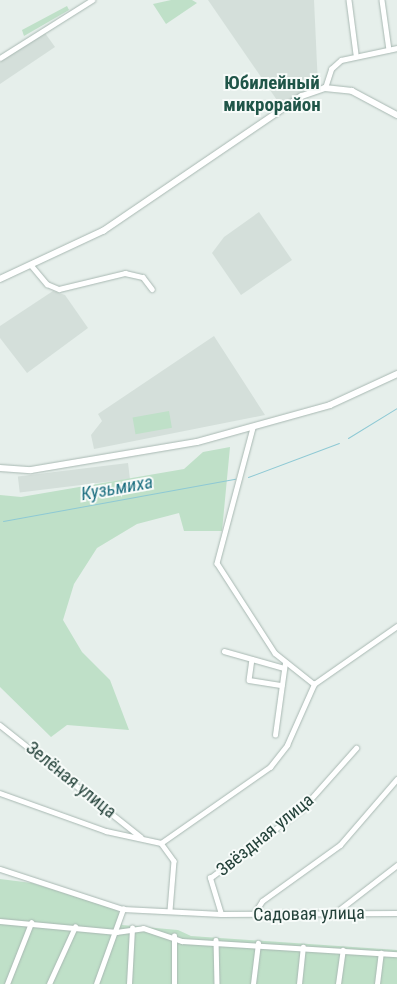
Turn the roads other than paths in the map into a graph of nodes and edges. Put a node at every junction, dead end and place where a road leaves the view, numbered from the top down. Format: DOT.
graph roads {
  1 [pos="92,0"];
  2 [pos="349,0"];
  3 [pos="382,0"];
  4 [pos="397,48"];
  5 [pos="388,50"];
  6 [pos="356,54"];
  7 [pos="0,58"];
  8 [pos="325,88"];
  9 [pos="397,114"];
  10 [pos="31,265"];
  11 [pos="0,279"];
  12 [pos="152,289"];
  13 [pos="397,374"];
  14 [pos="253,428"];
  15 [pos="0,468"];
  16 [pos="397,626"];
  17 [pos="224,651"];
  18 [pos="252,659"];
  19 [pos="284,666"];
  20 [pos="314,684"];
  21 [pos="282,685"];
  22 [pos="0,725"];
  23 [pos="275,734"];
  24 [pos="356,748"];
  25 [pos="397,779"];
  26 [pos="1,795"];
  27 [pos="141,837"];
  28 [pos="161,843"];
  29 [pos="397,865"];
  30 [pos="0,869"];
  31 [pos="123,909"];
  32 [pos="170,911"];
  33 [pos="397,913"];
  34 [pos="221,914"];
  35 [pos="254,914"];
  36 [pos="335,914"];
  37 [pos="0,921"];
  38 [pos="31,923"];
  39 [pos="75,927"];
  40 [pos="132,928"];
  41 [pos="116,932"];
  42 [pos="174,936"];
  43 [pos="216,940"];
  44 [pos="258,943"];
  45 [pos="303,947"];
  46 [pos="343,950"];
  47 [pos="381,953"];
  48 [pos="397,954"];
  49 [pos="8,984"];
  50 [pos="50,984"];
  51 [pos="96,984"];
  52 [pos="129,984"];
  53 [pos="174,984"];
  54 [pos="217,984"];
  55 [pos="253,984"];
  56 [pos="299,984"];
  57 [pos="338,984"];
  58 [pos="377,984"];
  1 -- 7 [label="street"];
  2 -- 6 [label="street"];
  3 -- 5 [label="street"];
  4 -- 5 [label="street"];
  5 -- 6 [label="street"];
  6 -- 8 [label="street"];
  8 -- 9 [label="street"];
  8 -- 10 [label="street"];
  10 -- 11 [label="street"];
  10 -- 12 [label="street"];
  13 -- 14 [label="main road"];
  14 -- 15 [label="main road"];
  14 -- 19 [label="street"];
  16 -- 20 [label="street"];
  17 -- 18 [label="street"];
  18 -- 19 [label="street"];
  18 -- 21 [label="street"];
  19 -- 20 [label="street"];
  19 -- 21 [label="street"];
  20 -- 28 [label="street"];
  21 -- 23 [label="street"];
  22 -- 27 [label="street, Зелёная улица"];
  24 -- 34 [label="street, Звёздная улица"];
  25 -- 35 [label="street"];
  26 -- 27 [label="street"];
  27 -- 28 [label="street"];
  28 -- 32 [label="street"];
  29 -- 36 [label="street"];
  30 -- 31 [label="street"];
  31 -- 32 [label="street"];
  31 -- 41 [label="street"];
  32 -- 34 [label="street"];
  33 -- 36 [label="street, Садовая улица"];
  34 -- 35 [label="street, Садовая улица"];
  35 -- 36 [label="street, Садовая улица"];
  37 -- 38 [label="street"];
  38 -- 39 [label="street"];
  38 -- 49 [label="street"];
  39 -- 41 [label="street"];
  39 -- 50 [label="street"];
  40 -- 41 [label="street"];
  40 -- 42 [label="street"];
  40 -- 52 [label="street"];
  41 -- 51 [label="street"];
  42 -- 43 [label="street"];
  42 -- 53 [label="street"];
  43 -- 44 [label="street"];
  43 -- 54 [label="street"];
  44 -- 45 [label="street"];
  44 -- 55 [label="street"];
  45 -- 46 [label="street"];
  45 -- 56 [label="street"];
  46 -- 47 [label="street"];
  46 -- 57 [label="street"];
  47 -- 48 [label="street"];
  47 -- 58 [label="street"];
}
